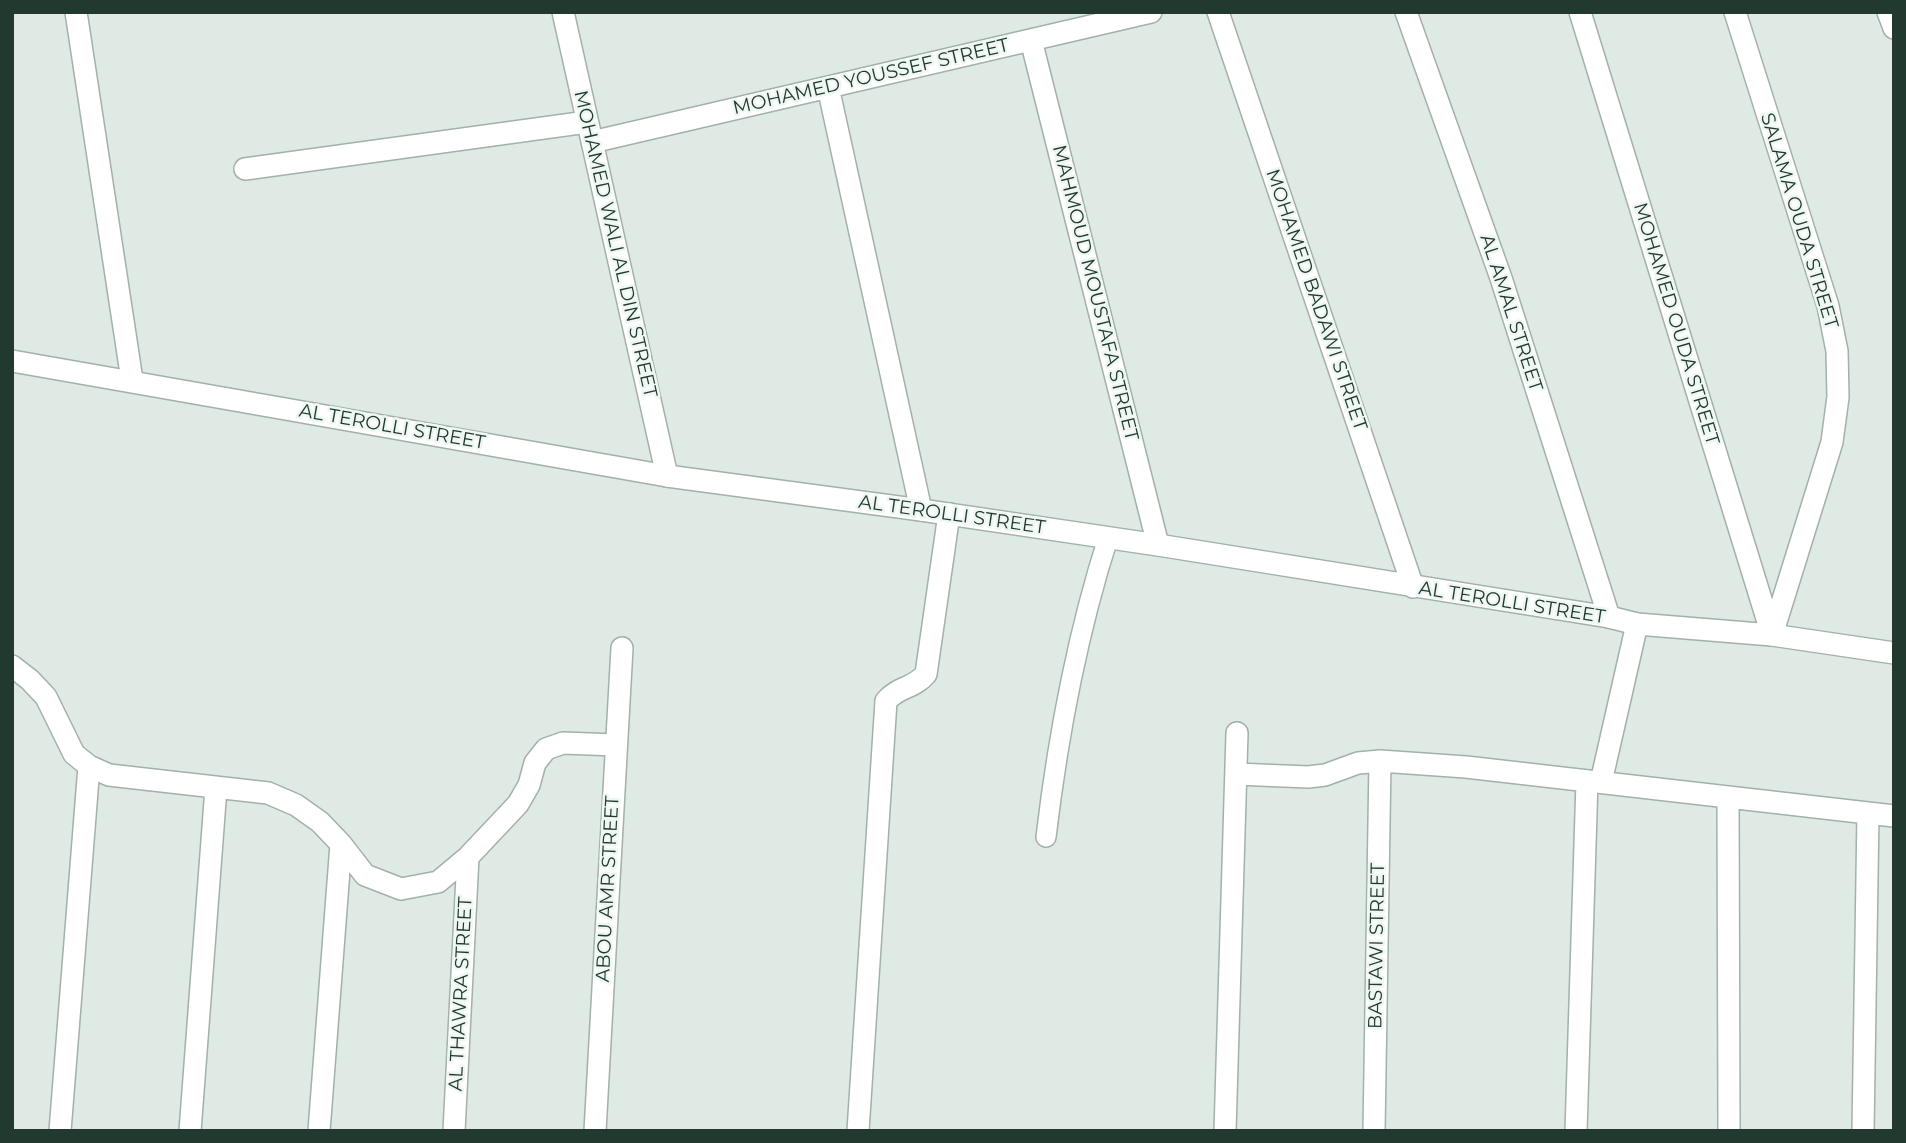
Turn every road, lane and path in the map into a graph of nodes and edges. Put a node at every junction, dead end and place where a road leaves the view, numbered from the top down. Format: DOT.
graph roads {
  1 [pos="76,12"];
  2 [pos="563,12"];
  3 [pos="1151,12"];
  4 [pos="1218,12"];
  5 [pos="1406,12"];
  6 [pos="1580,12"];
  7 [pos="1735,12"];
  8 [pos="1888,12"];
  9 [pos="1894,28"];
  10 [pos="1031,40"];
  11 [pos="828,87"];
  12 [pos="589,132"];
  13 [pos="245,169"];
  14 [pos="12,361"];
  15 [pos="132,380"];
  16 [pos="667,476"];
  17 [pos="921,510"];
  18 [pos="949,514"];
  19 [pos="1108,538"];
  20 [pos="1158,545"];
  21 [pos="1413,587"];
  22 [pos="1609,617"];
  23 [pos="1637,624"];
  24 [pos="1772,635"];
  25 [pos="622,648"];
  26 [pos="1894,653"];
  27 [pos="12,666"];
  28 [pos="1237,733"];
  29 [pos="616,745"];
  30 [pos="1380,761"];
  31 [pos="89,766"];
  32 [pos="1236,774"];
  33 [pos="1594,782"];
  34 [pos="216,788"];
  35 [pos="1728,797"];
  36 [pos="1868,813"];
  37 [pos="1894,816"];
  38 [pos="1046,837"];
  39 [pos="341,844"];
  40 [pos="468,857"];
  41 [pos="60,1131"];
  42 [pos="190,1131"];
  43 [pos="319,1131"];
  44 [pos="454,1131"];
  45 [pos="595,1131"];
  46 [pos="859,1131"];
  47 [pos="1225,1131"];
  48 [pos="1374,1131"];
  49 [pos="1576,1131"];
  50 [pos="1729,1131"];
  51 [pos="1863,1131"];
  1 -- 15 [label="street"];
  2 -- 12 [label="street, MOHAMED WALI AL DIN STREET"];
  3 -- 10 [label="street, MOHAMED YOUSSEF STREET"];
  4 -- 21 [label="street, MOHAMED BADAWI STREET"];
  5 -- 22 [label="street, AL AMAL STREET"];
  6 -- 24 [label="street, MOHAMED OUDA STREET"];
  7 -- 24 [label="street, SALAMA OUDA STREET"];
  8 -- 9 [label="street"];
  10 -- 11 [label="street, MOHAMED YOUSSEF STREET"];
  10 -- 20 [label="street, MAHMOUD MOUSTAFA STREET"];
  11 -- 12 [label="street, MOHAMED YOUSSEF STREET"];
  11 -- 17 [label="street"];
  12 -- 13 [label="street, MOHAMED YOUSSEF STREET"];
  12 -- 16 [label="street, MOHAMED WALI AL DIN STREET"];
  14 -- 15 [label="street, AL TEROLLI STREET"];
  15 -- 16 [label="street, AL TEROLLI STREET"];
  16 -- 17 [label="street, AL TEROLLI STREET"];
  17 -- 18 [label="street, AL TEROLLI STREET"];
  18 -- 19 [label="street, AL TEROLLI STREET"];
  18 -- 46 [label="street"];
  19 -- 20 [label="street, AL TEROLLI STREET"];
  19 -- 38 [label="lane"];
  20 -- 21 [label="street, AL TEROLLI STREET"];
  21 -- 22 [label="street, AL TEROLLI STREET"];
  22 -- 23 [label="street, AL TEROLLI STREET"];
  23 -- 24 [label="street, AL TEROLLI STREET"];
  23 -- 33 [label="street"];
  24 -- 26 [label="street, AL TEROLLI STREET"];
  25 -- 29 [label="street, ABOU AMR STREET"];
  27 -- 31 [label="street"];
  28 -- 32 [label="street"];
  29 -- 40 [label="street"];
  29 -- 45 [label="street, ABOU AMR STREET"];
  30 -- 32 [label="street"];
  30 -- 33 [label="street"];
  30 -- 48 [label="street, BASTAWI STREET"];
  31 -- 34 [label="street"];
  31 -- 41 [label="street"];
  32 -- 47 [label="street"];
  33 -- 35 [label="street"];
  33 -- 49 [label="street"];
  34 -- 39 [label="street"];
  34 -- 42 [label="street"];
  35 -- 36 [label="street"];
  35 -- 50 [label="street"];
  36 -- 37 [label="street"];
  36 -- 51 [label="street"];
  39 -- 40 [label="street"];
  39 -- 43 [label="street"];
  40 -- 44 [label="street, AL THAWRA STREET"];
}
